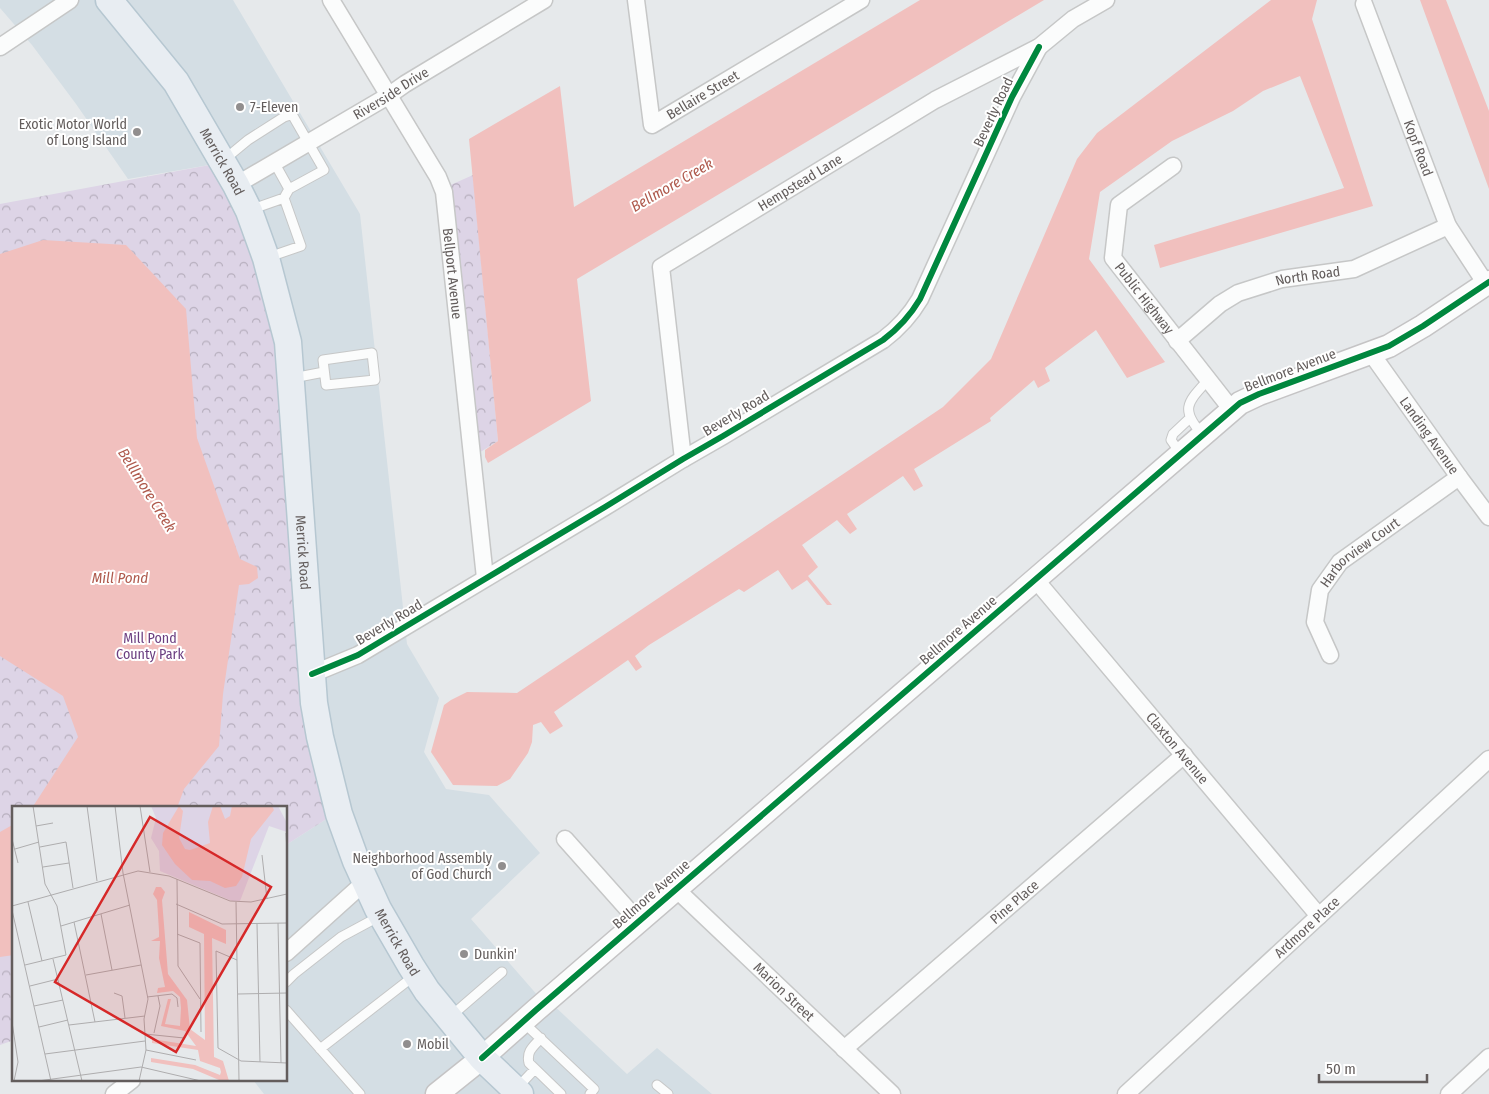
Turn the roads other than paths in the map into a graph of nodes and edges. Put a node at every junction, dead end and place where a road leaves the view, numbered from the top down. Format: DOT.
graph roads {
  1 [pos="70,0"];
  2 [pos="110,0"];
  3 [pos="331,0"];
  4 [pos="544,0"];
  5 [pos="636,0"];
  6 [pos="861,0"];
  7 [pos="1106,0"];
  8 [pos="1364,4"];
  9 [pos="1039,46"];
  10 [pos="0,47"];
  11 [pos="388,96"];
  12 [pos="309,142"];
  13 [pos="222,160"];
  14 [pos="274,162"];
  15 [pos="1173,166"];
  16 [pos="236,185"];
  17 [pos="286,194"];
  18 [pos="249,211"];
  19 [pos="1448,226"];
  20 [pos="266,258"];
  21 [pos="1488,283"];
  22 [pos="1177,341"];
  23 [pos="1371,353"];
  24 [pos="324,372"];
  25 [pos="291,378"];
  26 [pos="1208,380"];
  27 [pos="1232,410"];
  28 [pos="1196,427"];
  29 [pos="682,459"];
  30 [pos="1459,477"];
  31 [pos="1489,518"];
  32 [pos="485,578"];
  33 [pos="1036,579"];
  34 [pos="1330,655"];
  35 [pos="312,674"];
  36 [pos="1184,756"];
  37 [pos="1489,759"];
  38 [pos="565,839"];
  39 [pos="366,881"];
  40 [pos="676,889"];
  41 [pos="382,915"];
  42 [pos="1319,916"];
  43 [pos="639,922"];
  44 [pos="288,951"];
  45 [pos="502,972"];
  46 [pos="416,974"];
  47 [pos="288,980"];
  48 [pos="288,1012"];
  49 [pos="450,1017"];
  50 [pos="523,1022"];
  51 [pos="541,1038"];
  52 [pos="320,1049"];
  53 [pos="844,1049"];
  54 [pos="1489,1057"];
  55 [pos="482,1058"];
  56 [pos="539,1070"];
  57 [pos="129,1082"];
  58 [pos="657,1085"];
  59 [pos="1457,1091"];
  60 [pos="518,1092"];
  61 [pos="114,1094"];
  62 [pos="360,1094"];
  63 [pos="437,1094"];
  64 [pos="561,1094"];
  65 [pos="590,1094"];
  66 [pos="668,1094"];
  67 [pos="892,1094"];
  68 [pos="1126,1094"];
  1 -- 10 [label="street"];
  2 -- 13 [label="main road, Merrick Road"];
  3 -- 11 [label="street, Bellport Avenue"];
  4 -- 11 [label="street, Riverside Drive"];
  5 -- 6 [label="street, Bellaire Street"];
  7 -- 9 [label="street, Hempstead Lane"];
  8 -- 19 [label="street, Kopf Road"];
  9 -- 29 [label="street, Beverly Road"];
  9 -- 29 [label="street, Hempstead Lane"];
  11 -- 12 [label="street, Riverside Drive"];
  11 -- 32 [label="street, Bellport Avenue"];
  12 -- 13 [label="lane"];
  12 -- 14 [label="street, Riverside Drive"];
  12 -- 17 [label="lane"];
  13 -- 16 [label="main road, Merrick Road"];
  14 -- 16 [label="street, Riverside Drive"];
  14 -- 17 [label="lane"];
  15 -- 22 [label="street, Public Highway"];
  16 -- 18 [label="main road, Merrick Road"];
  17 -- 18 [label="lane"];
  17 -- 20 [label="lane"];
  18 -- 20 [label="main road, Merrick Road"];
  19 -- 21 [label="street, Kopf Road"];
  19 -- 22 [label="street, North Road"];
  20 -- 25 [label="main road, Merrick Road"];
  21 -- 23 [label="street, Bellmore Avenue"];
  22 -- 26 [label="street, Public Highway"];
  23 -- 27 [label="street, Bellmore Avenue"];
  23 -- 30 [label="street, Landing Avenue"];
  24 -- 24 [label="lane"];
  24 -- 25 [label="lane"];
  25 -- 35 [label="main road, Merrick Road"];
  26 -- 27 [label="street, Public Highway"];
  26 -- 28 [label="lane"];
  27 -- 28 [label="street, Bellmore Avenue"];
  28 -- 33 [label="street, Bellmore Avenue"];
  29 -- 32 [label="street, Beverly Road"];
  30 -- 31 [label="street, Landing Avenue"];
  30 -- 34 [label="street, Harborview Court"];
  32 -- 35 [label="street, Beverly Road"];
  33 -- 36 [label="street, Claxton Avenue"];
  33 -- 40 [label="street, Bellmore Avenue"];
  35 -- 39 [label="main road, Merrick Road"];
  36 -- 42 [label="street, Claxton Avenue"];
  36 -- 53 [label="street, Pine Place"];
  37 -- 42 [label="street, Ardmore Place"];
  38 -- 43 [label="street"];
  39 -- 41 [label="main road, Merrick Road"];
  39 -- 44 [label="street"];
  40 -- 43 [label="street, Bellmore Avenue"];
  40 -- 53 [label="street, Marion Street"];
  41 -- 46 [label="main road, Merrick Road"];
  41 -- 47 [label="lane"];
  42 -- 68 [label="street, Ardmore Place"];
  43 -- 50 [label="street, Bellmore Avenue"];
  45 -- 49 [label="lane"];
  46 -- 49 [label="main road, Merrick Road"];
  46 -- 52 [label="lane"];
  48 -- 52 [label="lane"];
  49 -- 55 [label="main road, Merrick Road"];
  50 -- 51 [label="lane"];
  50 -- 55 [label="street, Bellmore Avenue"];
  51 -- 56 [label="lane"];
  51 -- 65 [label="lane"];
  52 -- 62 [label="lane"];
  53 -- 67 [label="street, Marion Street"];
  54 -- 59 [label="street"];
  55 -- 60 [label="main road, Merrick Road"];
  55 -- 63 [label="street, Bellmore Avenue"];
  56 -- 60 [label="lane"];
  56 -- 64 [label="lane"];
  57 -- 61 [label="street"];
  58 -- 66 [label="lane"];
}
